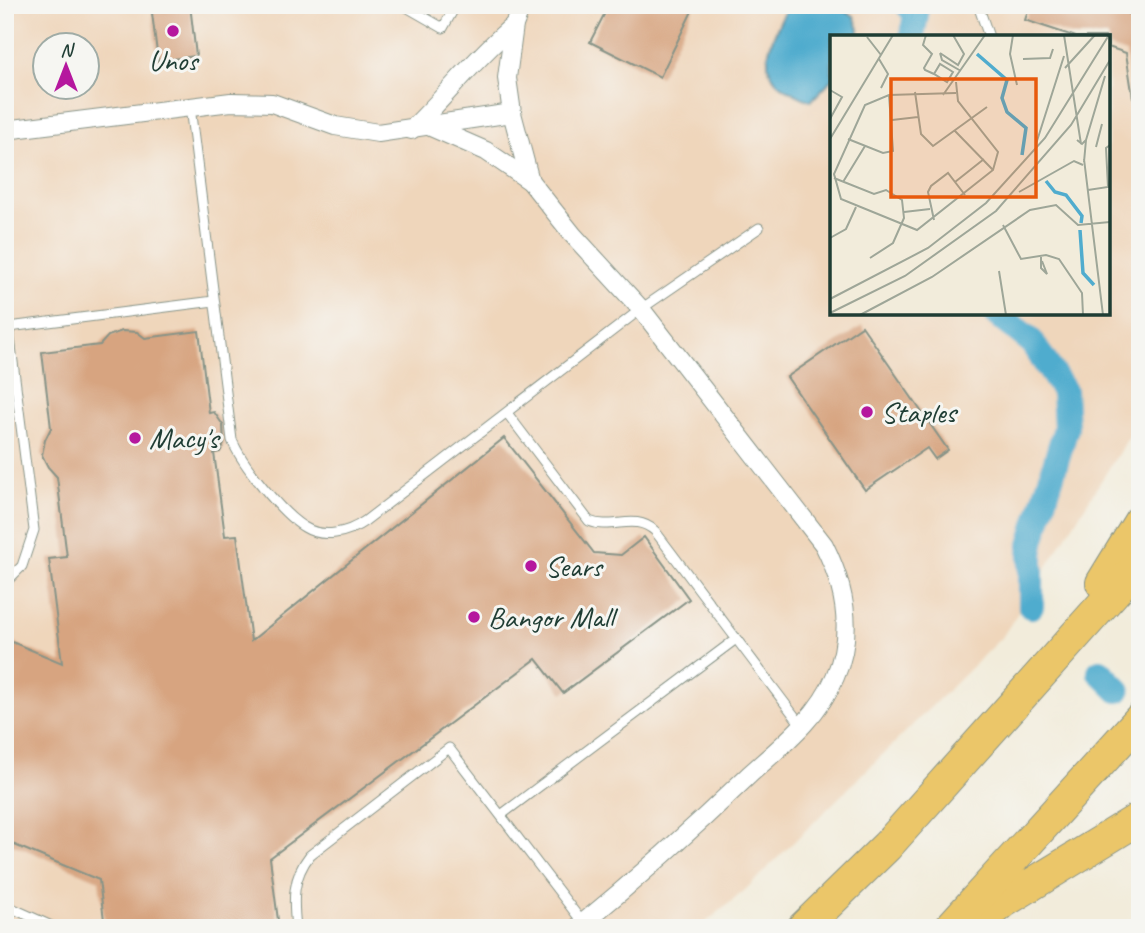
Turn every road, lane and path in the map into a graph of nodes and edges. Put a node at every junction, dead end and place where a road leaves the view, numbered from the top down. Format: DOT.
graph roads {
  1 [pos="402,5"];
  2 [pos="456,5"];
  3 [pos="522,5"];
  4 [pos="978,5"];
  5 [pos="514,25"];
  6 [pos="988,35"];
  7 [pos="190,107"];
  8 [pos="512,113"];
  9 [pos="430,127"];
  10 [pos="5,130"];
  11 [pos="411,130"];
  12 [pos="530,181"];
  13 [pos="759,228"];
  14 [pos="5,298"];
  15 [pos="214,301"];
  16 [pos="641,309"];
  17 [pos="9,327"];
  18 [pos="507,413"];
  19 [pos="1140,521"];
  20 [pos="1140,563"];
  21 [pos="5,583"];
  22 [pos="1091,619"];
  23 [pos="736,639"];
  24 [pos="1140,719"];
  25 [pos="802,726"];
  26 [pos="501,816"];
  27 [pos="1140,818"];
  28 [pos="5,905"];
  29 [pos="580,925"];
  30 [pos="56,928"];
  31 [pos="296,928"];
  32 [pos="803,928"];
  33 [pos="950,928"];
  34 [pos="973,928"];
  1 -- 2 [label="lane"];
  3 -- 5 [label="street"];
  4 -- 6 [label="lane"];
  5 -- 8 [label="street"];
  5 -- 11 [label="street"];
  7 -- 10 [label="street"];
  7 -- 11 [label="street"];
  7 -- 15 [label="lane"];
  8 -- 9 [label="street"];
  8 -- 12 [label="street"];
  9 -- 11 [label="street"];
  9 -- 12 [label="street"];
  12 -- 16 [label="street"];
  13 -- 16 [label="lane"];
  14 -- 17 [label="lane"];
  15 -- 17 [label="lane"];
  15 -- 18 [label="lane"];
  16 -- 18 [label="lane"];
  16 -- 25 [label="street"];
  17 -- 21 [label="lane"];
  18 -- 23 [label="lane"];
  19 -- 22 [label="highway"];
  20 -- 22 [label="highway"];
  22 -- 32 [label="highway"];
  23 -- 25 [label="lane"];
  23 -- 26 [label="lane"];
  24 -- 33 [label="highway"];
  25 -- 29 [label="street"];
  26 -- 29 [label="lane"];
  26 -- 31 [label="lane"];
  27 -- 34 [label="highway"];
  28 -- 30 [label="lane"];
}
